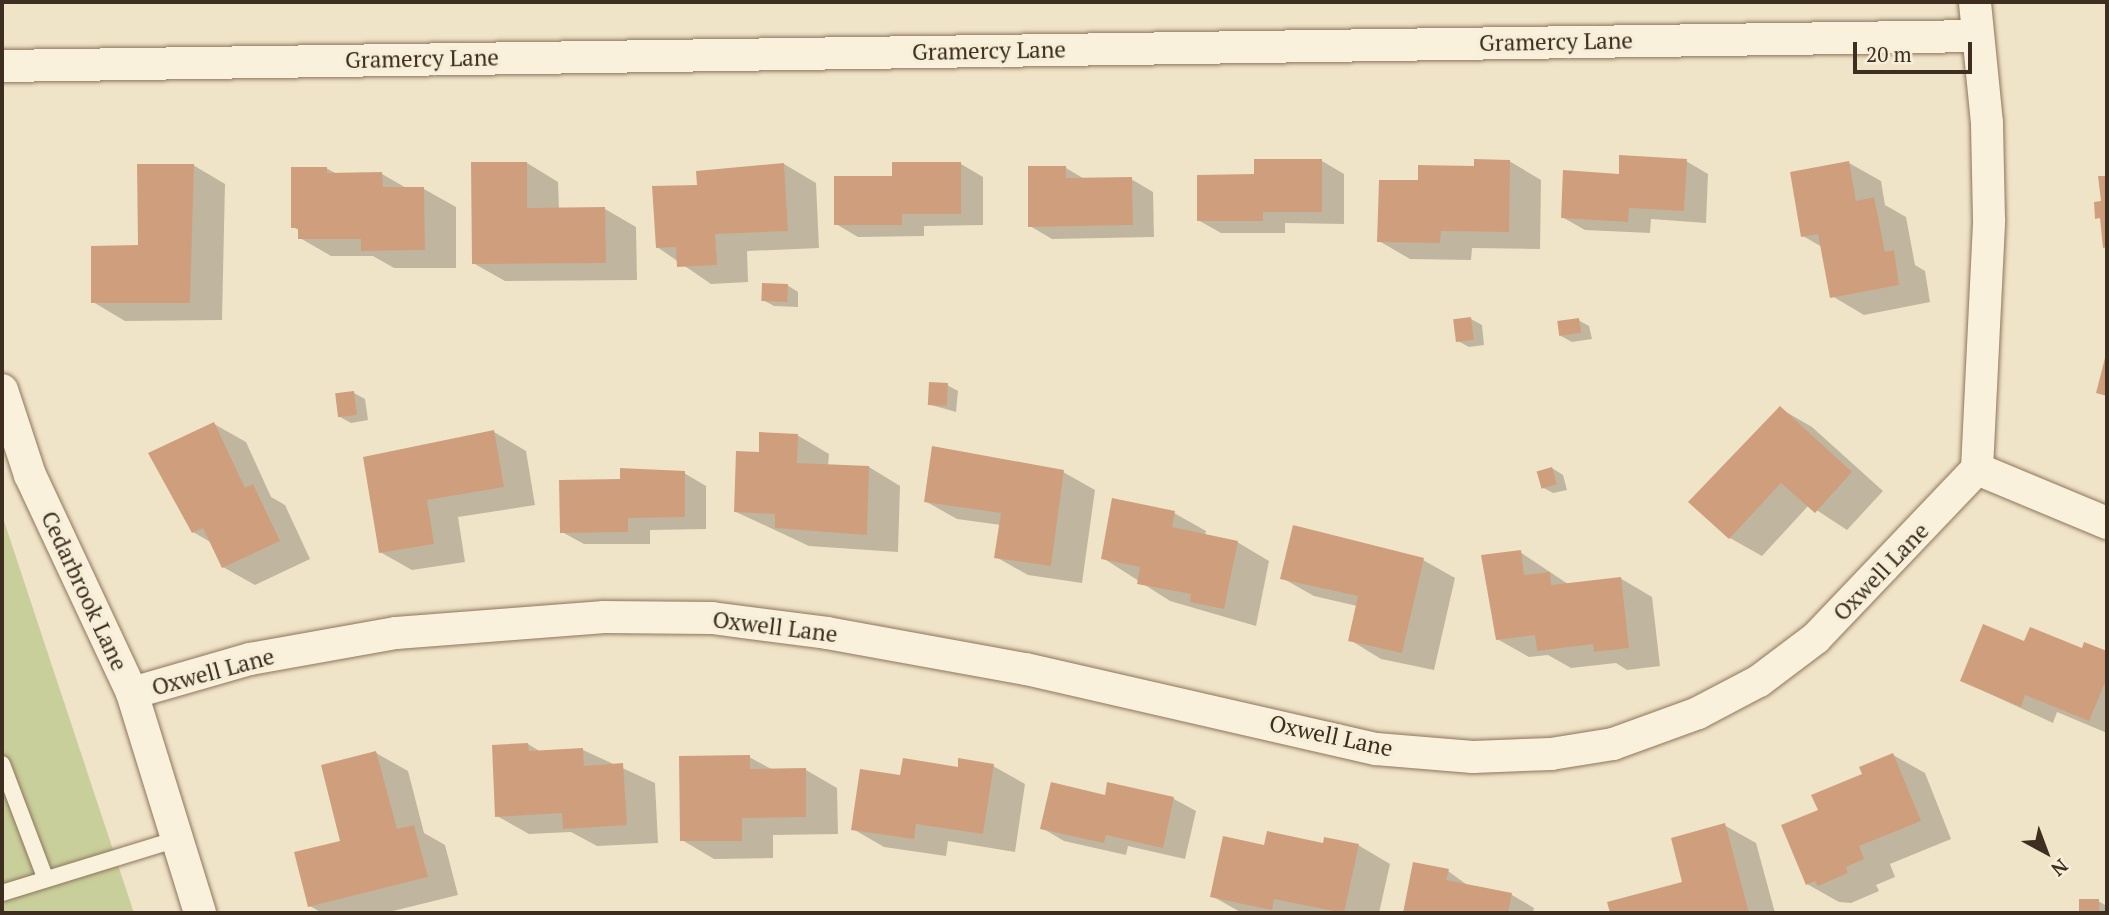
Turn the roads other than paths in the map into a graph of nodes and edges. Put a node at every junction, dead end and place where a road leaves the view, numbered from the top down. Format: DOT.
graph roads {
  1 [pos="1975,2"];
  2 [pos="1976,36"];
  3 [pos="2,66"];
  4 [pos="2,390"];
  5 [pos="1977,469"];
  6 [pos="2107,523"];
  7 [pos="132,694"];
  8 [pos="2,764"];
  9 [pos="178,839"];
  10 [pos="46,877"];
  11 [pos="2,893"];
  12 [pos="200,913"];
  1 -- 2 [label="street"];
  2 -- 3 [label="street, Gramercy Lane"];
  2 -- 5 [label="street"];
  4 -- 7 [label="street, Cedarbrook Lane"];
  5 -- 6 [label="street"];
  5 -- 7 [label="street, Oxwell Lane"];
  7 -- 9 [label="street, Cedarbrook Lane"];
  8 -- 10 [label="lane"];
  9 -- 10 [label="lane"];
  9 -- 12 [label="street, Cedarbrook Lane"];
  10 -- 11 [label="lane"];
}
